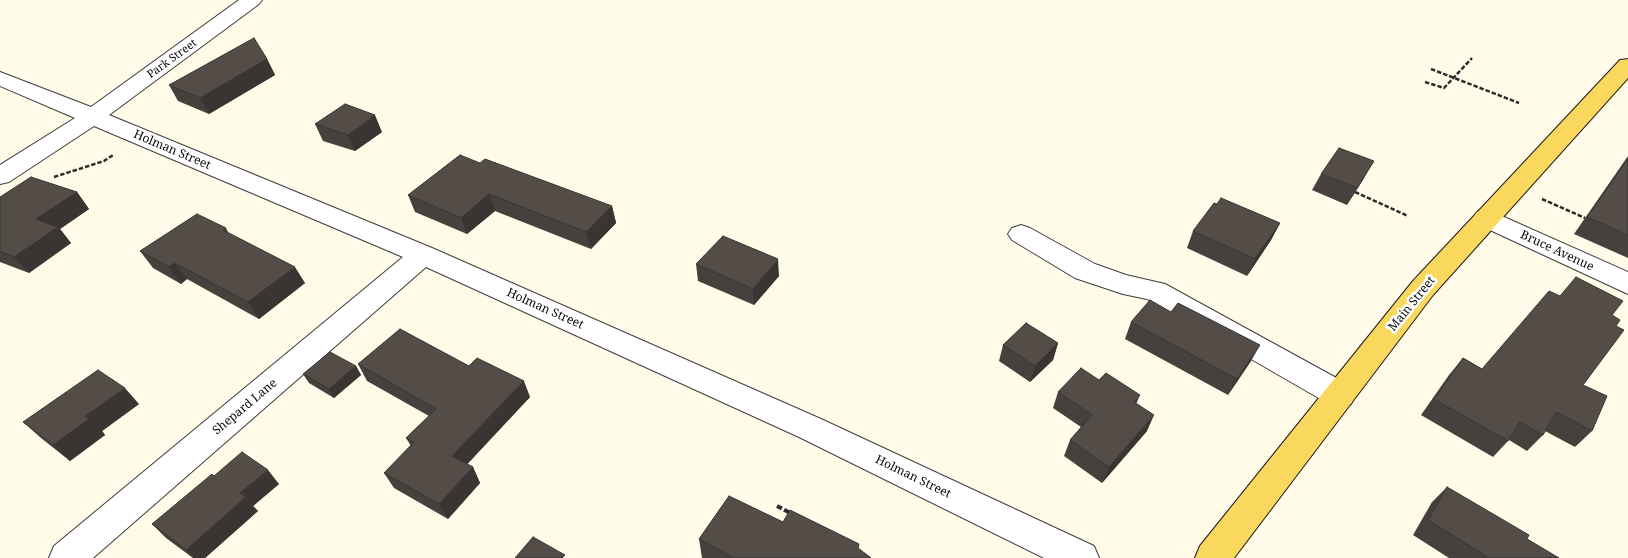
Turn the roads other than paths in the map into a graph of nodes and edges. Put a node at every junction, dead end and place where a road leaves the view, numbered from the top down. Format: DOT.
graph roads {
  1 [pos="252,0"];
  2 [pos="1628,65"];
  3 [pos="0,78"];
  4 [pos="92,117"];
  5 [pos="0,176"];
  6 [pos="1486,218"];
  7 [pos="1022,234"];
  8 [pos="423,255"];
  9 [pos="1628,284"];
  10 [pos="1340,395"];
  11 [pos="67,558"];
  12 [pos="1081,558"];
  13 [pos="1213,558"];
  1 -- 4 [label="street, Park Street"];
  2 -- 6 [label="main road, Main Street"];
  3 -- 4 [label="street, Holman Street"];
  4 -- 5 [label="street, Park Street"];
  4 -- 8 [label="street, Holman Street"];
  6 -- 9 [label="street, Bruce Avenue"];
  6 -- 10 [label="main road, Main Street"];
  7 -- 10 [label="street"];
  8 -- 11 [label="street, Shepard Lane"];
  8 -- 12 [label="street, Holman Street"];
  10 -- 13 [label="main road, Main Street"];
}
